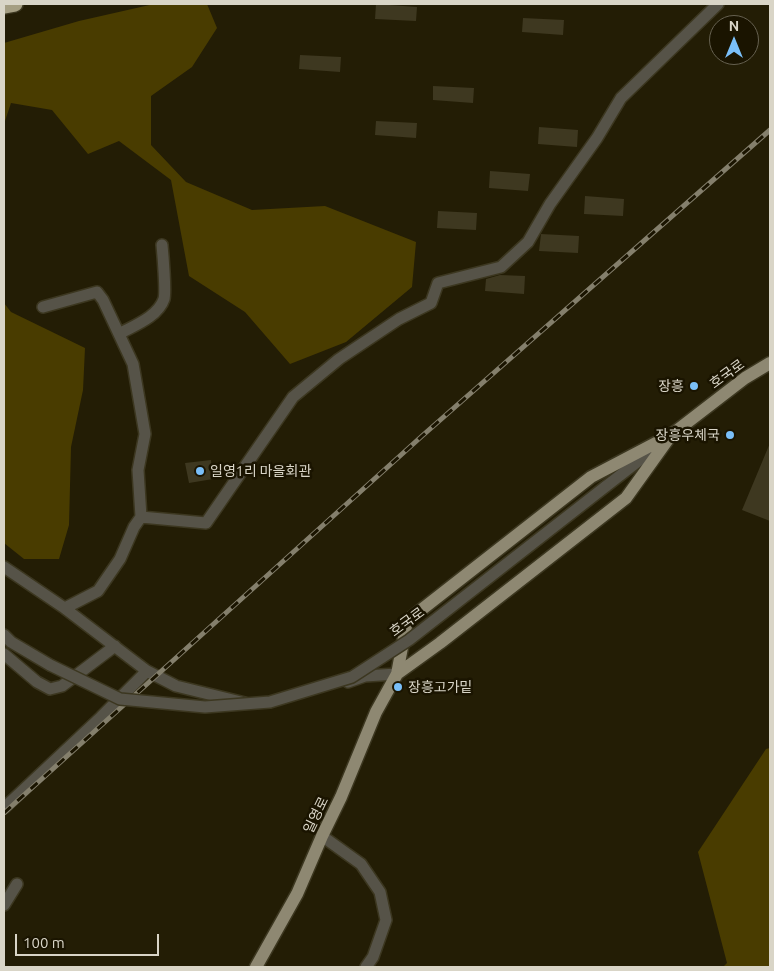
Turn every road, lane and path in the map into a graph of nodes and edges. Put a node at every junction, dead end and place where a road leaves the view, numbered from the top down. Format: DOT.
graph roads {
  1 [pos="15,4"];
  2 [pos="718,4"];
  3 [pos="4,6"];
  4 [pos="162,245"];
  5 [pos="43,307"];
  6 [pos="118,334"];
  7 [pos="770,363"];
  8 [pos="671,435"];
  9 [pos="141,517"];
  10 [pos="4,567"];
  11 [pos="65,608"];
  12 [pos="4,635"];
  13 [pos="115,646"];
  14 [pos="4,654"];
  15 [pos="147,671"];
  16 [pos="397,674"];
  17 [pos="4,808"];
  18 [pos="322,836"];
  19 [pos="17,884"];
  20 [pos="4,905"];
  21 [pos="256,967"];
  22 [pos="366,967"];
  1 -- 3 [label="highway"];
  2 -- 9 [label="street"];
  4 -- 6 [label="street"];
  5 -- 6 [label="street"];
  6 -- 9 [label="street"];
  7 -- 8 [label="main road, 호국로"];
  8 -- 12 [label="street, 호국로, bridge"];
  8 -- 16 [label="main road"];
  8 -- 16 [label="main road"];
  9 -- 11 [label="street"];
  10 -- 11 [label="street"];
  11 -- 13 [label="street"];
  13 -- 14 [label="street"];
  13 -- 15 [label="street"];
  15 -- 16 [label="street"];
  15 -- 17 [label="street"];
  16 -- 18 [label="main road, 일영로"];
  18 -- 21 [label="main road, 일영로"];
  18 -- 22 [label="street"];
  19 -- 20 [label="street"];
}
